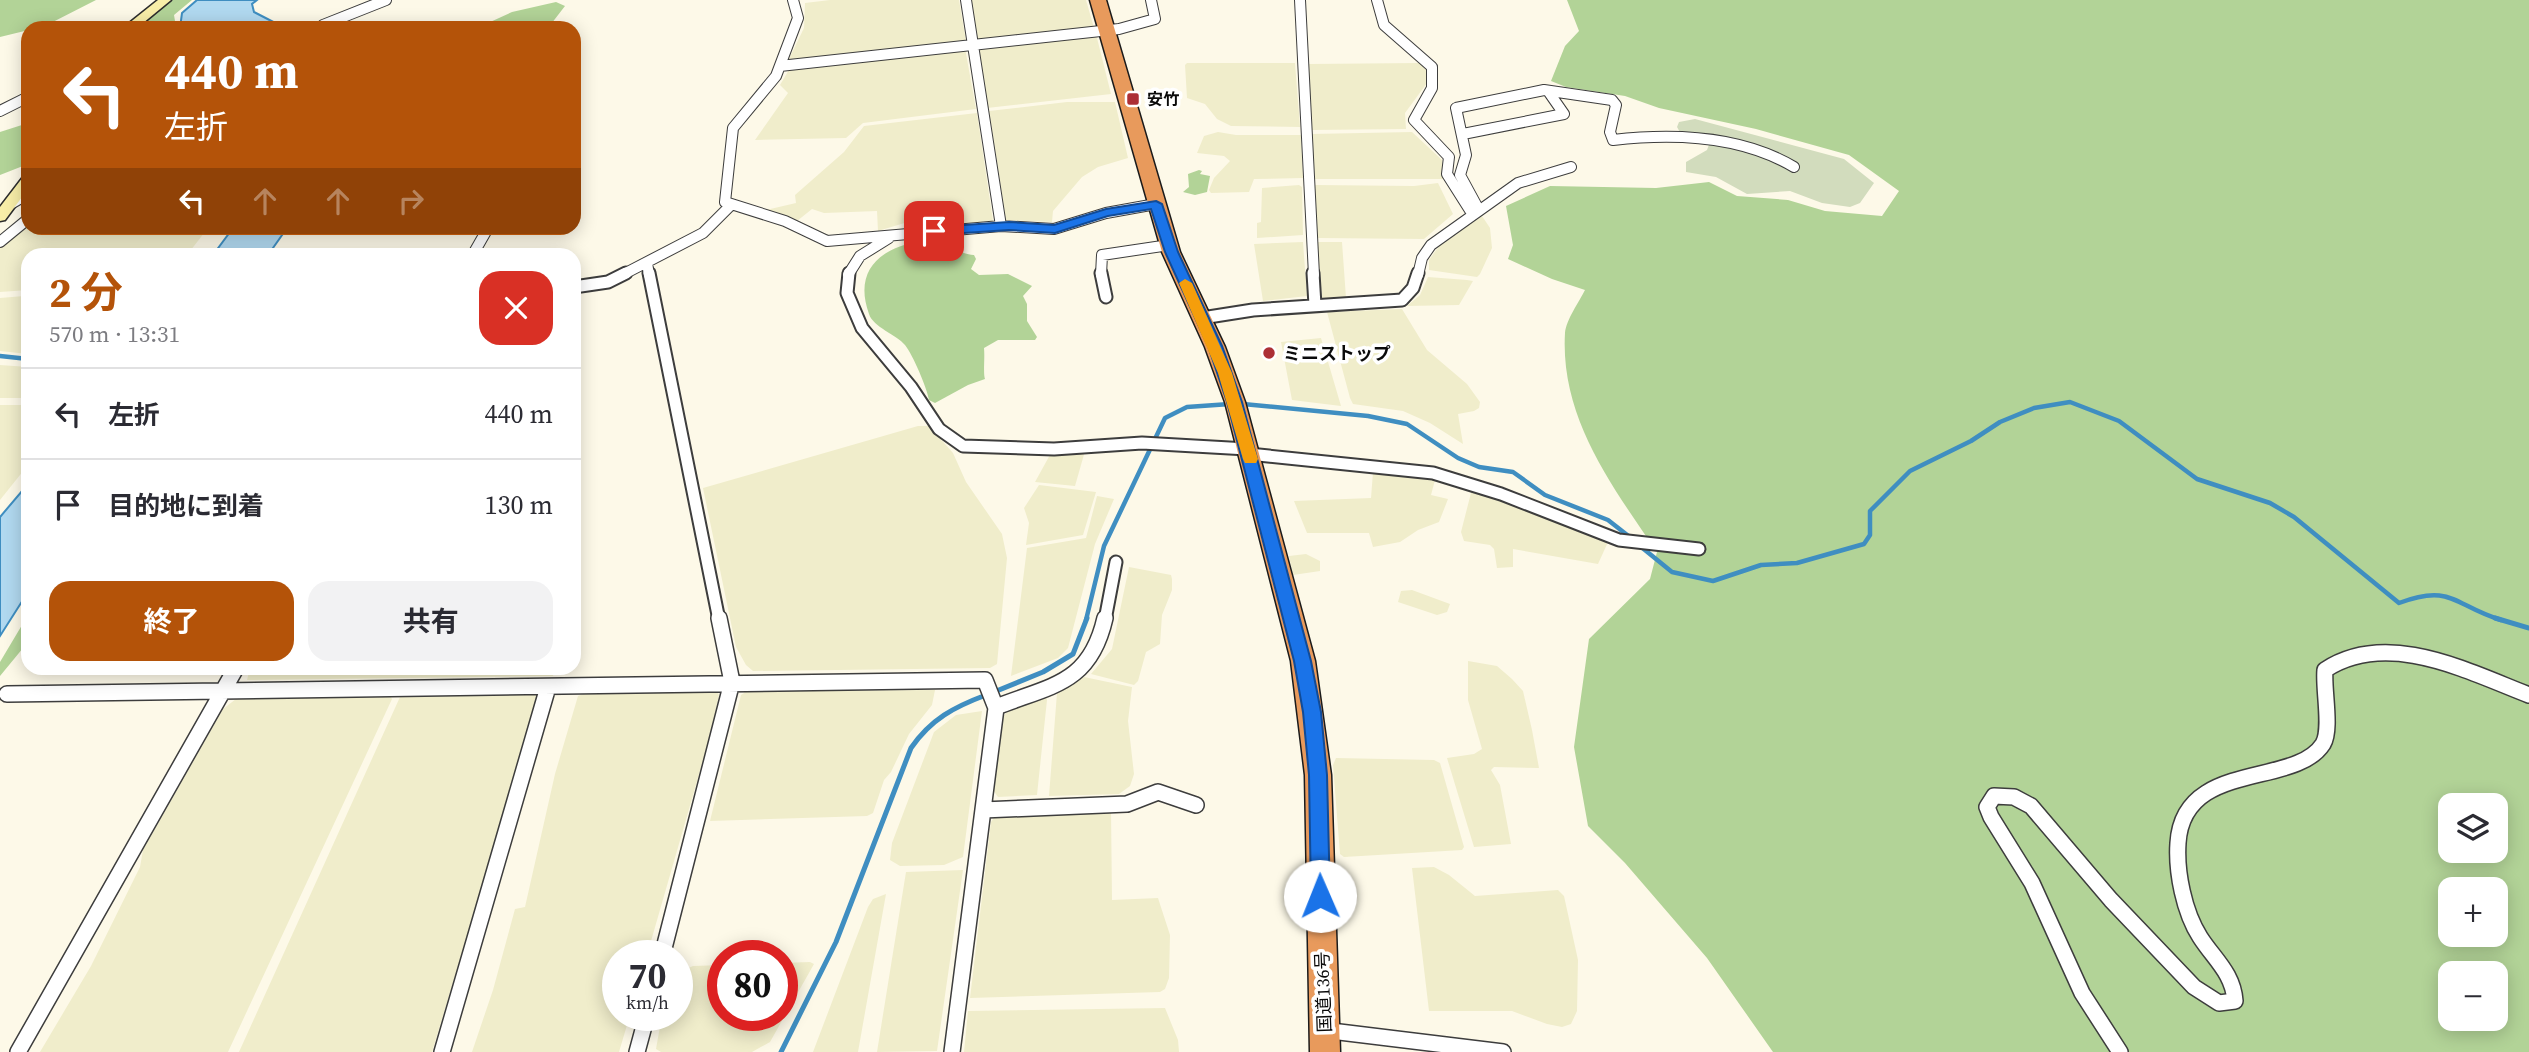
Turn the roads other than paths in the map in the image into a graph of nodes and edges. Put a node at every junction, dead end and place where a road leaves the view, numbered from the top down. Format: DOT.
graph roads {
  1 [pos="166,0"];
  2 [pos="386,0"];
  3 [pos="793,0"];
  4 [pos="966,0"];
  5 [pos="1098,0"];
  6 [pos="1151,0"];
  7 [pos="1300,0"];
  8 [pos="1377,0"];
  9 [pos="138,21"];
  10 [pos="333,21"];
  11 [pos="1107,30"];
  12 [pos="972,44"];
  13 [pos="780,66"];
  14 [pos="1548,91"];
  15 [pos="21,100"];
  16 [pos="0,111"];
  17 [pos="1463,134"];
  18 [pos="1571,166"];
  19 [pos="1794,167"];
  20 [pos="21,189"];
  21 [pos="21,198"];
  22 [pos="1156,204"];
  23 [pos="9,205"];
  24 [pos="731,205"];
  25 [pos="1476,212"];
  26 [pos="0,218"];
  27 [pos="21,225"];
  28 [pos="1001,226"];
  29 [pos="892,236"];
  30 [pos="0,242"];
  31 [pos="1169,245"];
  32 [pos="647,263"];
  33 [pos="581,286"];
  34 [pos="1106,298"];
  35 [pos="1315,305"];
  36 [pos="1202,318"];
  37 [pos="1248,452"];
  38 [pos="1699,549"];
  39 [pos="1116,562"];
  40 [pos="232,675"];
  41 [pos="732,682"];
  42 [pos="548,687"];
  43 [pos="224,691"];
  44 [pos="7,694"];
  45 [pos="2529,695"];
  46 [pos="995,706"];
  47 [pos="1196,805"];
  48 [pos="983,810"];
  49 [pos="666,940"];
  50 [pos="643,1031"];
  51 [pos="1324,1041"];
  52 [pos="18,1052"];
  53 [pos="442,1052"];
  54 [pos="637,1052"];
  55 [pos="952,1052"];
  56 [pos="1503,1052"];
  57 [pos="2120,1052"];
  1 -- 9 [label="main road"];
  2 -- 10 [label="street"];
  3 -- 13 [label="street"];
  4 -- 12 [label="street"];
  5 -- 11 [label="highway, 国道136号"];
  6 -- 11 [label="street"];
  7 -- 35 [label="street"];
  8 -- 25 [label="street"];
  11 -- 12 [label="street"];
  11 -- 22 [label="highway, 国道136号"];
  12 -- 13 [label="street"];
  12 -- 28 [label="street"];
  13 -- 24 [label="street"];
  14 -- 17 [label="street"];
  14 -- 17 [label="street"];
  14 -- 19 [label="street"];
  15 -- 16 [label="street"];
  17 -- 25 [label="street"];
  18 -- 25 [label="street"];
  20 -- 23 [label="main road"];
  21 -- 23 [label="street"];
  22 -- 28 [label="street"];
  22 -- 31 [label="highway, 国道136号"];
  23 -- 26 [label="main road"];
  24 -- 29 [label="street"];
  24 -- 32 [label="street"];
  25 -- 35 [label="street"];
  27 -- 30 [label="street"];
  28 -- 29 [label="street"];
  29 -- 37 [label="street"];
  31 -- 34 [label="street"];
  31 -- 36 [label="highway, 国道136号"];
  32 -- 33 [label="street"];
  32 -- 41 [label="street"];
  35 -- 36 [label="street"];
  36 -- 37 [label="highway, 国道136号"];
  37 -- 38 [label="street"];
  37 -- 51 [label="highway, 国道136号"];
  39 -- 46 [label="street"];
  40 -- 43 [label="street"];
  41 -- 42 [label="street"];
  41 -- 46 [label="street"];
  41 -- 49 [label="street"];
  42 -- 43 [label="street"];
  42 -- 53 [label="street"];
  43 -- 44 [label="street"];
  43 -- 52 [label="street"];
  45 -- 57 [label="street"];
  46 -- 48 [label="street"];
  47 -- 48 [label="street"];
  48 -- 55 [label="street"];
  50 -- 54 [label="street"];
  51 -- 56 [label="street"];
}
